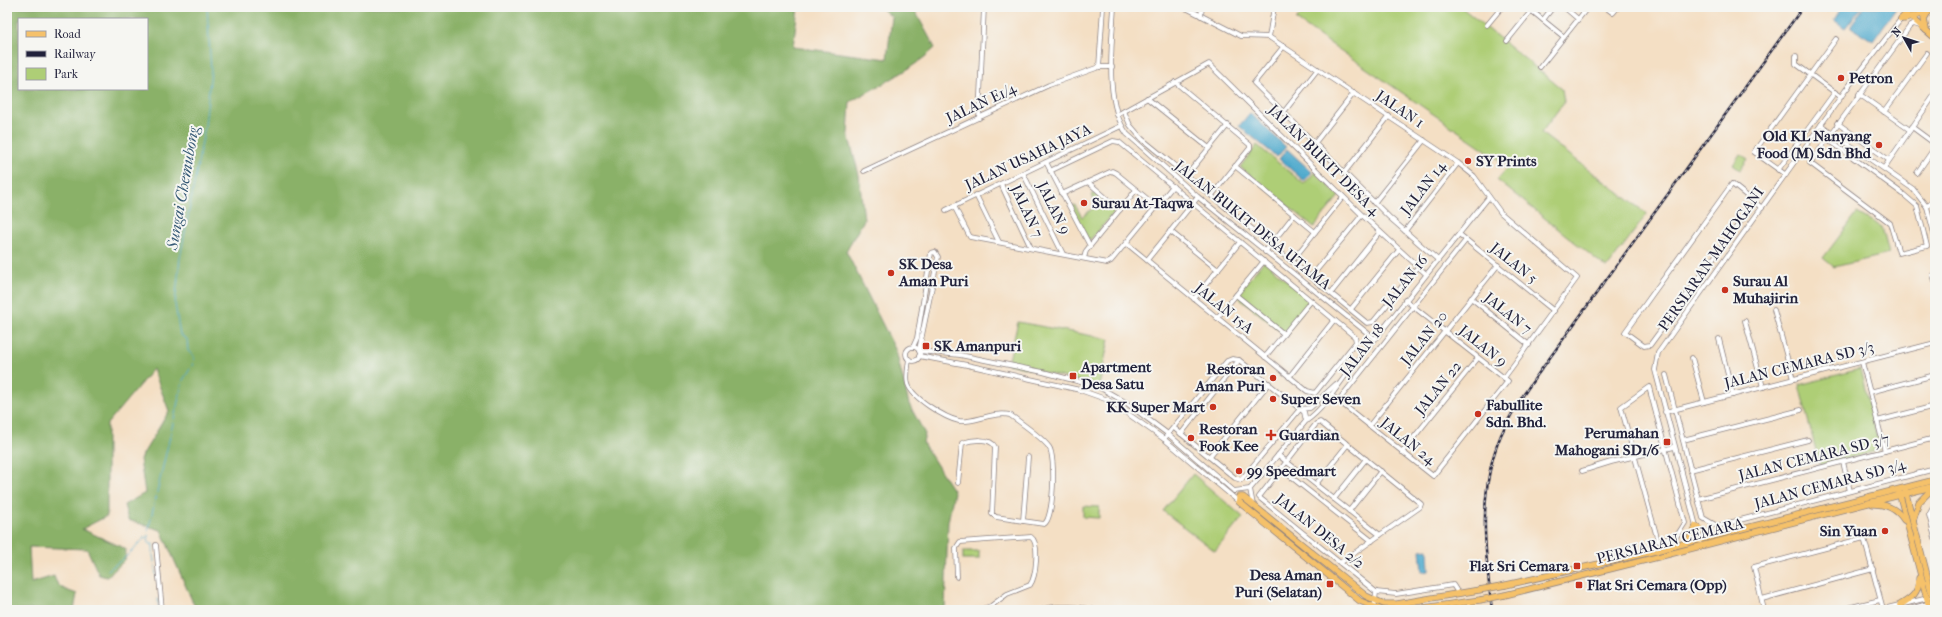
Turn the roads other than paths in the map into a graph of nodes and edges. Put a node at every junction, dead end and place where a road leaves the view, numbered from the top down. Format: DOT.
graph roads {
  1 [pos="984,7"];
  2 [pos="1103,7"];
  3 [pos="1114,7"];
  4 [pos="1180,7"];
  5 [pos="1202,7"];
  6 [pos="1274,7"];
  7 [pos="1502,7"];
  8 [pos="1527,7"];
  9 [pos="1553,7"];
  10 [pos="1564,7"];
  11 [pos="1587,7"];
  12 [pos="1605,7"];
  13 [pos="1618,7"];
  14 [pos="1926,9"];
  15 [pos="1532,10"];
  16 [pos="1935,10"];
  17 [pos="1201,16"];
  18 [pos="1911,17"];
  19 [pos="1578,19"];
  20 [pos="1901,19"];
  21 [pos="1543,20"];
  22 [pos="1487,25"];
  23 [pos="1920,26"];
  24 [pos="1926,31"];
  25 [pos="1564,36"];
  26 [pos="1268,37"];
  27 [pos="1935,38"];
  28 [pos="1836,39"];
  29 [pos="1507,41"];
  30 [pos="1284,46"];
  31 [pos="1927,53"];
  32 [pos="1796,56"];
  33 [pos="1099,67"];
  34 [pos="1540,67"];
  35 [pos="1112,68"];
  36 [pos="1318,69"];
  37 [pos="1810,75"];
  38 [pos="1175,82"];
  39 [pos="1835,92"];
  40 [pos="1354,93"];
  41 [pos="1859,94"];
  42 [pos="1935,94"];
  43 [pos="1841,97"];
  44 [pos="1147,98"];
  45 [pos="1124,111"];
  46 [pos="1884,112"];
  47 [pos="1283,113"];
  48 [pos="1117,115"];
  49 [pos="1388,116"];
  50 [pos="979,118"];
  51 [pos="1837,123"];
  52 [pos="1821,124"];
  53 [pos="1228,125"];
  54 [pos="1121,126"];
  55 [pos="1911,129"];
  56 [pos="1831,131"];
  57 [pos="1826,138"];
  58 [pos="1424,140"];
  59 [pos="1314,144"];
  60 [pos="1935,146"];
  61 [pos="1209,148"];
  62 [pos="1889,160"];
  63 [pos="1046,162"];
  64 [pos="1458,163"];
  65 [pos="1235,166"];
  66 [pos="1884,168"];
  67 [pos="1778,170"];
  68 [pos="864,171"];
  69 [pos="1050,171"];
  70 [pos="1023,173"];
  71 [pos="1344,173"];
  72 [pos="1917,173"];
  73 [pos="1187,175"];
  74 [pos="1786,175"];
  75 [pos="1088,182"];
  76 [pos="1001,184"];
  77 [pos="1173,186"];
  78 [pos="1136,190"];
  79 [pos="1062,194"];
  80 [pos="976,195"];
  81 [pos="1212,195"];
  82 [pos="1198,197"];
  83 [pos="1343,197"];
  84 [pos="1488,197"];
  85 [pos="1935,197"];
  86 [pos="1755,202"];
  87 [pos="1193,203"];
  88 [pos="1374,203"];
  89 [pos="954,206"];
  90 [pos="1156,206"];
  91 [pos="1927,207"];
  92 [pos="1762,208"];
  93 [pos="946,210"];
  94 [pos="1120,210"];
  95 [pos="1362,215"];
  96 [pos="1294,216"];
  97 [pos="1170,231"];
  98 [pos="1405,231"];
  99 [pos="1315,232"];
  100 [pos="1380,232"];
  101 [pos="1459,234"];
  102 [pos="1935,237"];
  103 [pos="1466,240"];
  104 [pos="1000,242"];
  105 [pos="1240,242"];
  106 [pos="1126,243"];
  107 [pos="1272,244"];
  108 [pos="1090,246"];
  109 [pos="1031,248"];
  110 [pos="1399,250"];
  111 [pos="1265,252"];
  112 [pos="1063,254"];
  113 [pos="1084,258"];
  114 [pos="1147,260"];
  115 [pos="1438,260"];
  116 [pos="1264,261"];
  117 [pos="1292,261"];
  118 [pos="1498,266"];
  119 [pos="1418,267"];
  120 [pos="1218,270"];
  121 [pos="1426,274"];
  122 [pos="1933,275"];
  123 [pos="1311,277"];
  124 [pos="1935,281"];
  125 [pos="1331,293"];
  126 [pos="1236,295"];
  127 [pos="1194,298"];
  128 [pos="1471,298"];
  129 [pos="1406,300"];
  130 [pos="1311,301"];
  131 [pos="1413,305"];
  132 [pos="1351,309"];
  133 [pos="1774,310"];
  134 [pos="1554,311"];
  135 [pos="1217,318"];
  136 [pos="1334,320"];
  137 [pos="1745,322"];
  138 [pos="1445,331"];
  139 [pos="1284,334"];
  140 [pos="1374,339"];
  141 [pos="1719,339"];
  142 [pos="1935,343"];
  143 [pos="1529,345"];
  144 [pos="913,347"];
  145 [pos="919,350"];
  146 [pos="919,356"];
  147 [pos="1265,357"];
  148 [pos="1478,358"];
  149 [pos="1692,358"];
  150 [pos="909,359"];
  151 [pos="1239,360"];
  152 [pos="1862,362"];
  153 [pos="1935,375"];
  154 [pos="1666,376"];
  155 [pos="1289,377"];
  156 [pos="1504,378"];
  157 [pos="1342,379"];
  158 [pos="1793,379"];
  159 [pos="1508,381"];
  160 [pos="1268,384"];
  161 [pos="1763,387"];
  162 [pos="1870,392"];
  163 [pos="1331,395"];
  164 [pos="1733,395"];
  165 [pos="1338,401"];
  166 [pos="1704,402"];
  167 [pos="1935,406"];
  168 [pos="1300,409"];
  169 [pos="1675,410"];
  170 [pos="1801,410"];
  171 [pos="1667,412"];
  172 [pos="1306,421"];
  173 [pos="1877,421"];
  174 [pos="1369,426"];
  175 [pos="1174,428"];
  176 [pos="1168,434"];
  177 [pos="1181,434"];
  178 [pos="1935,438"];
  179 [pos="1164,439"];
  180 [pos="1683,440"];
  181 [pos="1808,440"];
  182 [pos="1348,444"];
  183 [pos="1674,447"];
  184 [pos="1665,449"];
  185 [pos="1885,451"];
  186 [pos="1402,452"];
  187 [pos="1278,455"];
  188 [pos="1636,456"];
  189 [pos="1028,457"];
  190 [pos="1209,457"];
  191 [pos="1366,459"];
  192 [pos="1286,461"];
  193 [pos="1843,462"];
  194 [pos="1280,469"];
  195 [pos="1935,469"];
  196 [pos="1690,470"];
  197 [pos="1381,471"];
  198 [pos="1582,471"];
  199 [pos="1935,480"];
  200 [pos="958,483"];
  201 [pos="1316,484"];
  202 [pos="1935,486"];
  203 [pos="1250,489"];
  204 [pos="1234,491"];
  205 [pos="1850,491"];
  206 [pos="1902,491"];
  207 [pos="1230,496"];
  208 [pos="1334,499"];
  209 [pos="1698,499"];
  210 [pos="1239,502"];
  211 [pos="1866,503"];
  212 [pos="1935,504"];
  213 [pos="1254,506"];
  214 [pos="1349,511"];
  215 [pos="1023,521"];
  216 [pos="1913,522"];
  217 [pos="1907,524"];
  218 [pos="1696,526"];
  219 [pos="1934,533"];
  220 [pos="1380,535"];
  221 [pos="1711,536"];
  222 [pos="1935,538"];
  223 [pos="1699,539"];
  224 [pos="1372,541"];
  225 [pos="1685,543"];
  226 [pos="156,545"];
  227 [pos="1701,546"];
  228 [pos="1340,563"];
  229 [pos="1873,569"];
  230 [pos="1919,571"];
  231 [pos="956,577"];
  232 [pos="1376,592"];
  233 [pos="1458,594"];
  234 [pos="1762,599"];
  235 [pos="1360,600"];
  236 [pos="1880,600"];
  237 [pos="1375,601"];
  238 [pos="1469,601"];
  239 [pos="1931,603"];
  240 [pos="1900,605"];
  241 [pos="1374,609"];
  242 [pos="162,610"];
  243 [pos="979,610"];
  244 [pos="1041,610"];
  245 [pos="1098,610"];
  246 [pos="1366,610"];
  247 [pos="1382,610"];
  248 [pos="1409,610"];
  249 [pos="1469,610"];
  250 [pos="1764,610"];
  251 [pos="1839,610"];
  252 [pos="1881,610"];
  253 [pos="1906,610"];
  1 -- 50 [label="street"];
  2 -- 33 [label="street"];
  3 -- 35 [label="street, JALAN BUKIT DESA UTAMA"];
  4 -- 17 [label="street, JALAN 1"];
  5 -- 17 [label="street"];
  6 -- 26 [label="street"];
  7 -- 22 [label="street"];
  8 -- 15 [label="street"];
  9 -- 21 [label="street"];
  10 -- 19 [label="street"];
  11 -- 19 [label="street"];
  12 -- 13 [label="street"];
  14 -- 16 [label="main road, PERSIARAN MAHOGANI"];
  14 -- 18 [label="main road, PERSIARAN MAHOGANI"];
  14 -- 20 [label="main road, PERSIARAN MAHOGANI"];
  14 -- 24 [label="main road"];
  15 -- 21 [label="street"];
  15 -- 29 [label="street"];
  17 -- 26 [label="street, JALAN 1"];
  18 -- 20 [label="main road, PERSIARAN MAHOGANI"];
  18 -- 23 [label="main road"];
  19 -- 25 [label="street"];
  20 -- 43 [label="street, PERSIARAN MAHOGANI"];
  21 -- 25 [label="street"];
  23 -- 24 [label="main road"];
  23 -- 41 [label="street"];
  24 -- 27 [label="main road"];
  25 -- 34 [label="street"];
  26 -- 30 [label="street, JALAN 1"];
  28 -- 37 [label="street"];
  30 -- 36 [label="street, JALAN 1"];
  30 -- 47 [label="street"];
  31 -- 46 [label="street"];
  32 -- 37 [label="street"];
  33 -- 35 [label="street, JALAN E1/4"];
  33 -- 50 [label="street, JALAN E1/4"];
  35 -- 48 [label="street, JALAN BUKIT DESA UTAMA"];
  36 -- 40 [label="street, JALAN 1"];
  36 -- 47 [label="street"];
  37 -- 39 [label="street"];
  37 -- 67 [label="street"];
  38 -- 44 [label="street"];
  38 -- 53 [label="street"];
  38 -- 83 [label="street, JALAN BUKIT DESA 4"];
  39 -- 43 [label="street"];
  39 -- 67 [label="street"];
  40 -- 49 [label="street, JALAN 1"];
  40 -- 59 [label="street"];
  41 -- 46 [label="street"];
  41 -- 51 [label="street"];
  42 -- 55 [label="street"];
  43 -- 52 [label="street, PERSIARAN MAHOGANI"];
  44 -- 45 [label="street"];
  44 -- 61 [label="street"];
  45 -- 48 [label="street"];
  45 -- 73 [label="street, JALAN BUKIT DESA UTAMA"];
  46 -- 55 [label="street"];
  47 -- 59 [label="street"];
  48 -- 54 [label="street, JALAN BUKIT DESA UTAMA"];
  49 -- 58 [label="street, JALAN 1"];
  49 -- 71 [label="street"];
  50 -- 68 [label="street, JALAN E1/4"];
  51 -- 56 [label="street"];
  51 -- 62 [label="street"];
  52 -- 56 [label="street"];
  52 -- 74 [label="street, PERSIARAN MAHOGANI"];
  53 -- 61 [label="street"];
  53 -- 65 [label="street"];
  54 -- 63 [label="street, JALAN USAHA JAYA"];
  54 -- 82 [label="street, JALAN BUKIT DESA UTAMA"];
  55 -- 60 [label="street"];
  55 -- 62 [label="street"];
  56 -- 57 [label="street"];
  56 -- 66 [label="street"];
  57 -- 57 [label="street"];
  58 -- 64 [label="street, JALAN 1"];
  58 -- 88 [label="street"];
  59 -- 71 [label="street"];
  60 -- 72 [label="street"];
  61 -- 73 [label="street"];
  62 -- 66 [label="street"];
  63 -- 69 [label="street"];
  63 -- 70 [label="street, JALAN USAHA JAYA"];
  64 -- 84 [label="street, JALAN 1"];
  64 -- 98 [label="street, JALAN 14"];
  65 -- 81 [label="street"];
  65 -- 96 [label="street"];
  66 -- 91 [label="street"];
  67 -- 74 [label="street"];
  69 -- 77 [label="street"];
  69 -- 79 [label="street"];
  70 -- 76 [label="street, JALAN USAHA JAYA"];
  70 -- 112 [label="street, JALAN 9"];
  71 -- 88 [label="street"];
  73 -- 81 [label="street, JALAN BUKIT DESA UTAMA"];
  74 -- 92 [label="street, PERSIARAN MAHOGANI"];
  75 -- 78 [label="street"];
  75 -- 79 [label="street"];
  75 -- 94 [label="street"];
  76 -- 80 [label="street, JALAN USAHA JAYA"];
  76 -- 109 [label="street, JALAN 7"];
  77 -- 87 [label="street"];
  77 -- 90 [label="street"];
  78 -- 90 [label="street"];
  78 -- 94 [label="street"];
  79 -- 108 [label="street"];
  80 -- 89 [label="street, JALAN USAHA JAYA"];
  80 -- 104 [label="street"];
  81 -- 107 [label="street, JALAN BUKIT DESA UTAMA"];
  82 -- 87 [label="street"];
  82 -- 111 [label="street, JALAN BUKIT DESA UTAMA"];
  83 -- 95 [label="street, JALAN BUKIT DESA 4"];
  83 -- 99 [label="street"];
  84 -- 101 [label="street, JALAN 16"];
  84 -- 134 [label="street, JALAN 1"];
  85 -- 91 [label="street"];
  86 -- 86 [label="street"];
  86 -- 92 [label="street"];
  87 -- 97 [label="street"];
  87 -- 105 [label="street"];
  88 -- 98 [label="street"];
  89 -- 93 [label="street, JALAN USAHA JAYA"];
  89 -- 104 [label="street"];
  90 -- 106 [label="street"];
  91 -- 102 [label="street"];
  92 -- 171 [label="street, PERSIARAN MAHOGANI"];
  94 -- 108 [label="street"];
  95 -- 100 [label="street, JALAN BUKIT DESA 4"];
  95 -- 123 [label="street"];
  96 -- 99 [label="street"];
  96 -- 107 [label="street"];
  97 -- 114 [label="street"];
  97 -- 120 [label="street"];
  98 -- 115 [label="street, JALAN 14"];
  99 -- 117 [label="street"];
  100 -- 110 [label="street, JALAN BUKIT DESA 4"];
  100 -- 125 [label="street"];
  101 -- 103 [label="street, JALAN 5"];
  101 -- 115 [label="street, JALAN 16"];
  103 -- 118 [label="street, JALAN 5"];
  103 -- 131 [label="street, JALAN 18"];
  104 -- 109 [label="street"];
  105 -- 116 [label="street"];
  105 -- 120 [label="street"];
  106 -- 113 [label="street"];
  106 -- 114 [label="street, JALAN 15A"];
  107 -- 111 [label="street"];
  107 -- 117 [label="street, JALAN BUKIT DESA UTAMA"];
  108 -- 113 [label="street"];
  109 -- 112 [label="street"];
  110 -- 119 [label="street, JALAN BUKIT DESA 4"];
  110 -- 132 [label="street"];
  111 -- 140 [label="street, JALAN BUKIT DESA UTAMA"];
  112 -- 113 [label="street"];
  114 -- 127 [label="street, JALAN 15A"];
  115 -- 121 [label="street, JALAN 16"];
  116 -- 126 [label="street"];
  116 -- 130 [label="street"];
  117 -- 123 [label="street, JALAN BUKIT DESA UTAMA"];
  118 -- 128 [label="street, JALAN 20"];
  118 -- 134 [label="street, JALAN 5"];
  119 -- 121 [label="street, JALAN BUKIT DESA 4"];
  119 -- 132 [label="street, JALAN BUKIT DESA UTAMA"];
  120 -- 127 [label="street"];
  121 -- 129 [label="street, JALAN 16"];
  122 -- 124 [label="street"];
  123 -- 125 [label="street, JALAN BUKIT DESA UTAMA"];
  125 -- 132 [label="street, JALAN BUKIT DESA UTAMA"];
  126 -- 135 [label="street"];
  126 -- 139 [label="street"];
  127 -- 135 [label="street, JALAN 15A"];
  128 -- 138 [label="street, JALAN 20"];
  128 -- 143 [label="street, JALAN 7"];
  129 -- 131 [label="street, JALAN 9"];
  129 -- 140 [label="street, JALAN 16"];
  130 -- 136 [label="street"];
  130 -- 139 [label="street"];
  131 -- 138 [label="street, JALAN 9"];
  131 -- 165 [label="street, JALAN 18"];
  133 -- 158 [label="street"];
  134 -- 143 [label="street"];
  135 -- 147 [label="street, JALAN 15A"];
  136 -- 155 [label="street"];
  136 -- 155 [label="street, JALAN 15A"];
  137 -- 161 [label="street"];
  138 -- 148 [label="street, JALAN 9"];
  138 -- 174 [label="street, JALAN 20"];
  139 -- 147 [label="street"];
  140 -- 157 [label="street, JALAN 16"];
  141 -- 164 [label="street"];
  142 -- 152 [label="street, JALAN CEMARA SD 3/3"];
  143 -- 156 [label="street"];
  144 -- 145 [label="street"];
  144 -- 145 [label="street"];
  144 -- 150 [label="street"];
  145 -- 146 [label="street"];
  145 -- 176 [label="street"];
  146 -- 150 [label="street"];
  146 -- 179 [label="street"];
  147 -- 155 [label="street, JALAN 15A"];
  148 -- 156 [label="street, JALAN 9"];
  148 -- 186 [label="street, JALAN 22"];
  149 -- 166 [label="street"];
  150 -- 215 [label="street"];
  151 -- 160 [label="street"];
  151 -- 175 [label="street"];
  151 -- 177 [label="street"];
  152 -- 158 [label="street, JALAN CEMARA SD 3/3"];
  152 -- 162 [label="street"];
  153 -- 162 [label="street"];
  154 -- 169 [label="street, JALAN CEMARA SD 3/4"];
  156 -- 159 [label="street, JALAN 9"];
  157 -- 163 [label="street, JALAN 16"];
  157 -- 168 [label="street, JALAN 16"];
  158 -- 161 [label="street, JALAN CEMARA SD 3/3"];
  159 -- 186 [label="street, JALAN 24"];
  160 -- 168 [label="street"];
  160 -- 190 [label="street"];
  161 -- 164 [label="street, JALAN CEMARA SD 3/3"];
  162 -- 173 [label="street"];
  163 -- 165 [label="street, JALAN 24"];
  163 -- 172 [label="street, JALAN 16"];
  164 -- 166 [label="street, JALAN CEMARA SD 3/3"];
  165 -- 174 [label="street, JALAN 24"];
  166 -- 169 [label="street, JALAN CEMARA SD 3/3"];
  167 -- 173 [label="street"];
  168 -- 172 [label="street"];
  168 -- 190 [label="street"];
  169 -- 171 [label="street, JALAN CEMARA SD 3/3"];
  169 -- 180 [label="street, JALAN CEMARA SD 3/4"];
  170 -- 180 [label="street"];
  171 -- 183 [label="street, PERSIARAN MAHOGANI"];
  172 -- 187 [label="street, JALAN 16"];
  173 -- 185 [label="street"];
  174 -- 186 [label="street, JALAN 24"];
  175 -- 176 [label="street"];
  175 -- 177 [label="street"];
  176 -- 179 [label="street"];
  176 -- 204 [label="street"];
  177 -- 190 [label="street"];
  178 -- 185 [label="street, JALAN CEMARA SD 3/7"];
  179 -- 207 [label="street"];
  180 -- 196 [label="street, JALAN CEMARA SD 3/4"];
  181 -- 196 [label="street"];
  182 -- 191 [label="street"];
  182 -- 192 [label="street, JALAN DESA 2/2"];
  182 -- 201 [label="street"];
  183 -- 184 [label="street"];
  183 -- 218 [label="street, PERSIARAN MAHOGANI"];
  184 -- 188 [label="street"];
  184 -- 188 [label="street"];
  184 -- 188 [label="street"];
  185 -- 193 [label="street, JALAN CEMARA SD 3/7"];
  187 -- 192 [label="street"];
  187 -- 203 [label="street, JALAN 16"];
  188 -- 198 [label="street"];
  189 -- 215 [label="street"];
  191 -- 197 [label="street"];
  191 -- 208 [label="street"];
  192 -- 194 [label="street, JALAN DESA 2/2"];
  192 -- 201 [label="street"];
  193 -- 205 [label="street"];
  193 -- 209 [label="street, JALAN CEMARA SD 3/7"];
  194 -- 224 [label="street"];
  194 -- 228 [label="street, JALAN DESA 2/2"];
  195 -- 205 [label="street, JALAN CEMARA SD 3/4"];
  196 -- 209 [label="street, JALAN CEMARA SD 3/4"];
  197 -- 214 [label="street"];
  197 -- 220 [label="street"];
  199 -- 206 [label="main road, PERSIARAN CEMARA"];
  200 -- 215 [label="street"];
  201 -- 208 [label="street"];
  202 -- 206 [label="main road, PERSIARAN CEMARA"];
  202 -- 216 [label="main road"];
  203 -- 204 [label="street"];
  203 -- 213 [label="street"];
  204 -- 207 [label="street"];
  205 -- 209 [label="street, JALAN CEMARA SD 3/4"];
  206 -- 211 [label="main road, PERSIARAN CEMARA"];
  206 -- 216 [label="main road"];
  206 -- 217 [label="main road"];
  206 -- 221 [label="main road, PERSIARAN CEMARA"];
  207 -- 210 [label="street"];
  208 -- 214 [label="street"];
  210 -- 213 [label="main road"];
  210 -- 235 [label="main road"];
  211 -- 217 [label="main road"];
  211 -- 227 [label="main road, PERSIARAN CEMARA"];
  212 -- 219 [label="street"];
  213 -- 237 [label="main road"];
  214 -- 220 [label="street"];
  216 -- 239 [label="main road"];
  217 -- 230 [label="main road"];
  218 -- 221 [label="main road"];
  218 -- 223 [label="street, PERSIARAN MAHOGANI"];
  218 -- 225 [label="main road"];
  219 -- 222 [label="street"];
  220 -- 224 [label="street"];
  221 -- 223 [label="main road, PERSIARAN CEMARA"];
  223 -- 225 [label="main road, PERSIARAN CEMARA"];
  223 -- 227 [label="street, PERSIARAN MAHOGANI"];
  224 -- 228 [label="street"];
  225 -- 233 [label="main road, PERSIARAN CEMARA, bridge"];
  226 -- 242 [label="street"];
  227 -- 238 [label="main road, PERSIARAN CEMARA, bridge"];
  228 -- 232 [label="street, JALAN DESA 2/2"];
  229 -- 234 [label="street"];
  229 -- 234 [label="street"];
  229 -- 236 [label="street"];
  230 -- 239 [label="main road"];
  230 -- 240 [label="main road"];
  231 -- 243 [label="street"];
  232 -- 233 [label="street"];
  232 -- 237 [label="street"];
  233 -- 237 [label="main road, PERSIARAN CEMARA"];
  234 -- 250 [label="street"];
  235 -- 241 [label="main road"];
  235 -- 246 [label="main road"];
  236 -- 251 [label="street"];
  236 -- 252 [label="street"];
  237 -- 241 [label="street"];
  238 -- 248 [label="main road, PERSIARAN CEMARA"];
  238 -- 249 [label="street"];
  239 -- 240 [label="street"];
  239 -- 253 [label="street"];
  240 -- 252 [label="street"];
  241 -- 247 [label="main road"];
  244 -- 245 [label="street"];
}
